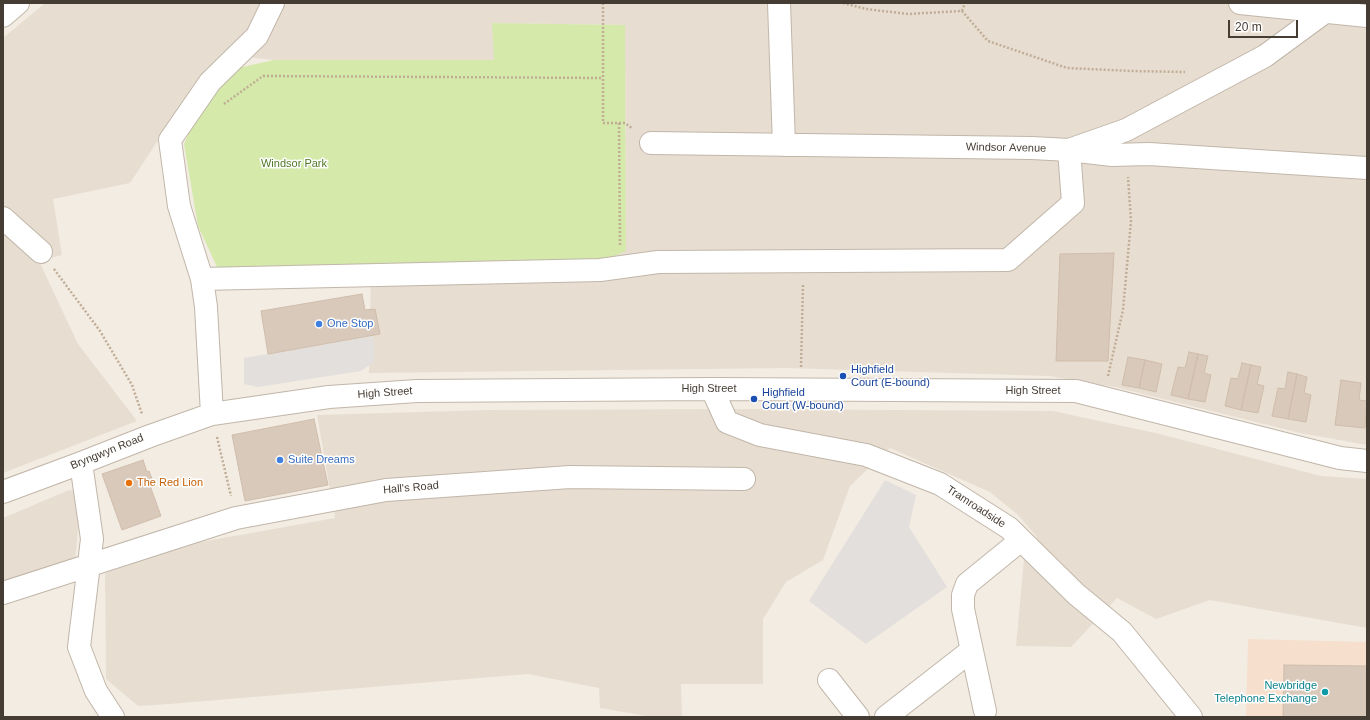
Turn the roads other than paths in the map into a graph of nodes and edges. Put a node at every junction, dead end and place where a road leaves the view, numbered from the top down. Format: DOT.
graph roads {
  1 [pos="18,3"];
  2 [pos="273,3"];
  3 [pos="779,3"];
  4 [pos="1240,3"];
  5 [pos="1325,12"];
  6 [pos="3,16"];
  7 [pos="1367,16"];
  8 [pos="652,143"];
  9 [pos="784,145"];
  10 [pos="1069,150"];
  11 [pos="1367,168"];
  12 [pos="3,218"];
  13 [pos="41,252"];
  14 [pos="202,279"];
  15 [pos="712,389"];
  16 [pos="212,414"];
  17 [pos="1367,461"];
  18 [pos="81,463"];
  19 [pos="744,479"];
  20 [pos="3,492"];
  21 [pos="1021,540"];
  22 [pos="89,566"];
  23 [pos="3,593"];
  24 [pos="972,650"];
  25 [pos="829,680"];
  26 [pos="985,711"];
  27 [pos="113,717"];
  28 [pos="858,717"];
  29 [pos="886,717"];
  30 [pos="1191,717"];
  1 -- 6 [label="street"];
  2 -- 14 [label="street"];
  3 -- 9 [label="street"];
  4 -- 5 [label="street"];
  5 -- 7 [label="street"];
  5 -- 10 [label="street, Windsor Avenue"];
  8 -- 9 [label="street, Windsor Avenue"];
  9 -- 10 [label="street, Windsor Avenue"];
  10 -- 11 [label="street"];
  10 -- 14 [label="street"];
  12 -- 13 [label="street"];
  14 -- 16 [label="street"];
  15 -- 16 [label="street, High Street"];
  15 -- 17 [label="street, High Street"];
  15 -- 21 [label="street, Tramroadside"];
  16 -- 18 [label="street, Bryngwyn Road"];
  18 -- 20 [label="street, Bryngwyn Road"];
  18 -- 22 [label="street"];
  19 -- 22 [label="street, Hall's Road"];
  21 -- 24 [label="street"];
  21 -- 30 [label="street, Tramroadside"];
  22 -- 23 [label="street, Hall's Road"];
  22 -- 27 [label="street"];
  24 -- 26 [label="street"];
  24 -- 29 [label="street"];
  25 -- 28 [label="street"];
}
